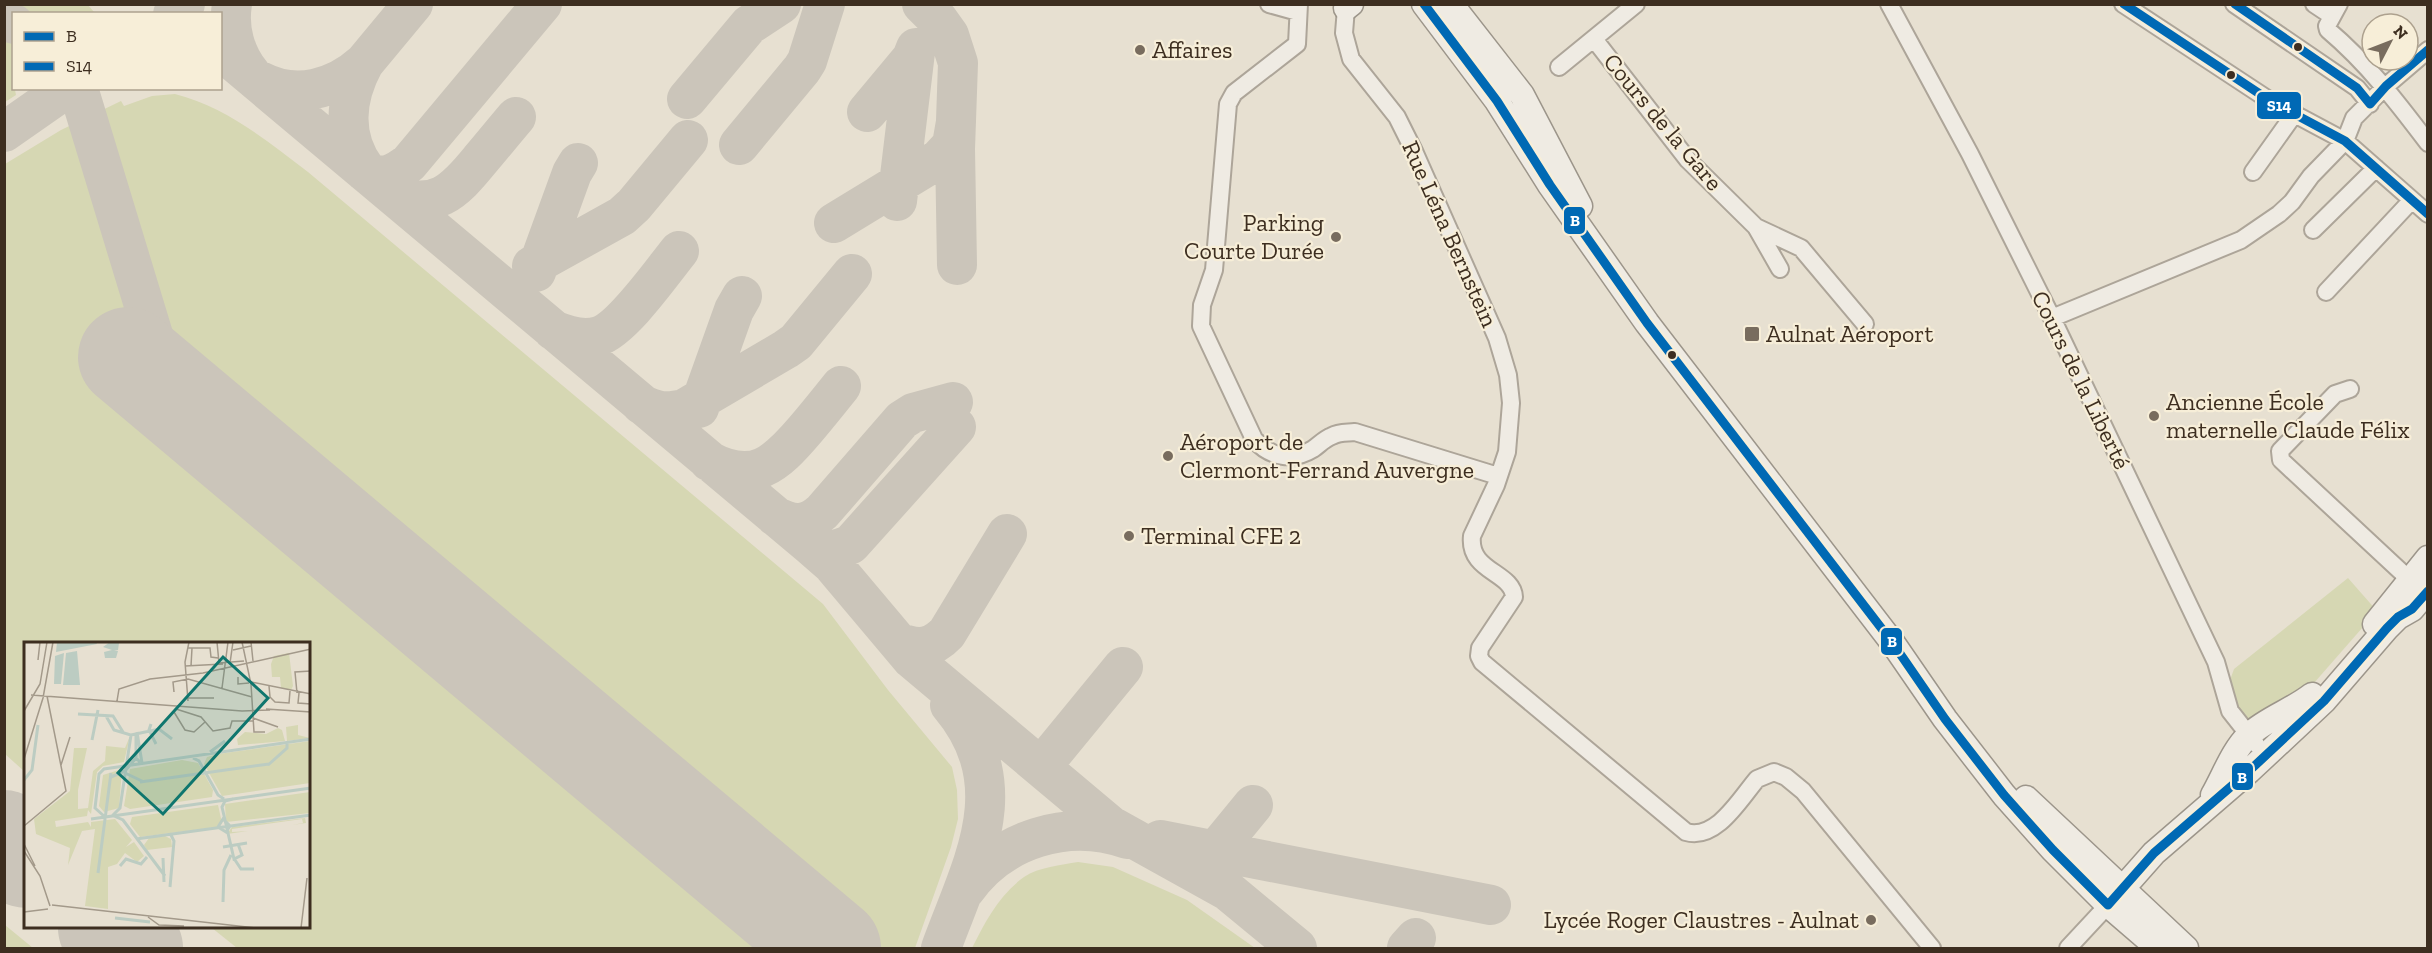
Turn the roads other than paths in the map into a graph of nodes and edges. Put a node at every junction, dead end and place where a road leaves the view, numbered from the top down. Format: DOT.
graph roads {
  1 [pos="1269,4"];
  2 [pos="1424,4"];
  3 [pos="1449,4"];
  4 [pos="1636,4"];
  5 [pos="1889,4"];
  6 [pos="2123,4"];
  7 [pos="2234,4"];
  8 [pos="2314,4"];
  9 [pos="1348,6"];
  10 [pos="1299,8"];
  11 [pos="2333,17"];
  12 [pos="1594,39"];
  13 [pos="2427,50"];
  14 [pos="1559,67"];
  15 [pos="2385,86"];
  16 [pos="2370,104"];
  17 [pos="2295,113"];
  18 [pos="2345,141"];
  19 [pos="2427,143"];
  20 [pos="2376,168"];
  21 [pos="2253,172"];
  22 [pos="2412,200"];
  23 [pos="2427,214"];
  24 [pos="1756,227"];
  25 [pos="2313,230"];
  26 [pos="1780,269"];
  27 [pos="1619,281"];
  28 [pos="2326,292"];
  29 [pos="2052,318"];
  30 [pos="1866,324"];
  31 [pos="2350,389"];
  32 [pos="1498,476"];
  33 [pos="2427,558"];
  34 [pos="2419,585"];
  35 [pos="2249,735"];
  36 [pos="2266,756"];
  37 [pos="2208,805"];
  38 [pos="2116,896"];
  39 [pos="1932,948"];
  40 [pos="2068,948"];
  41 [pos="2158,948"];
  42 [pos="2186,948"];
  1 -- 10 [label="street"];
  2 -- 27 [label="main road"];
  3 -- 27 [label="main road"];
  4 -- 12 [label="street"];
  5 -- 29 [label="street, Cours de la Liberté"];
  6 -- 17 [label="street"];
  7 -- 16 [label="street"];
  8 -- 11 [label="street"];
  9 -- 32 [label="street, Rue Léna Bernstein"];
  10 -- 32 [label="street"];
  11 -- 15 [label="street"];
  12 -- 14 [label="street"];
  12 -- 24 [label="street, Cours de la Gare"];
  13 -- 15 [label="street"];
  15 -- 16 [label="street"];
  15 -- 19 [label="street"];
  16 -- 18 [label="street"];
  17 -- 18 [label="street"];
  17 -- 21 [label="street"];
  18 -- 20 [label="street"];
  18 -- 29 [label="street"];
  20 -- 22 [label="street"];
  20 -- 25 [label="street"];
  22 -- 23 [label="street"];
  22 -- 28 [label="street"];
  24 -- 26 [label="street"];
  24 -- 30 [label="street, Cours de la Gare"];
  27 -- 38 [label="main road"];
  29 -- 35 [label="street, Cours de la Liberté"];
  31 -- 34 [label="street"];
  32 -- 39 [label="street, Rue Léna Bernstein"];
  33 -- 34 [label="main road"];
  34 -- 35 [label="main road"];
  34 -- 36 [label="main road"];
  35 -- 36 [label="street, Cours de la Liberté"];
  35 -- 37 [label="main road"];
  36 -- 37 [label="main road"];
  37 -- 38 [label="main road"];
  38 -- 40 [label="street"];
  38 -- 41 [label="main road"];
  38 -- 42 [label="main road"];
}
